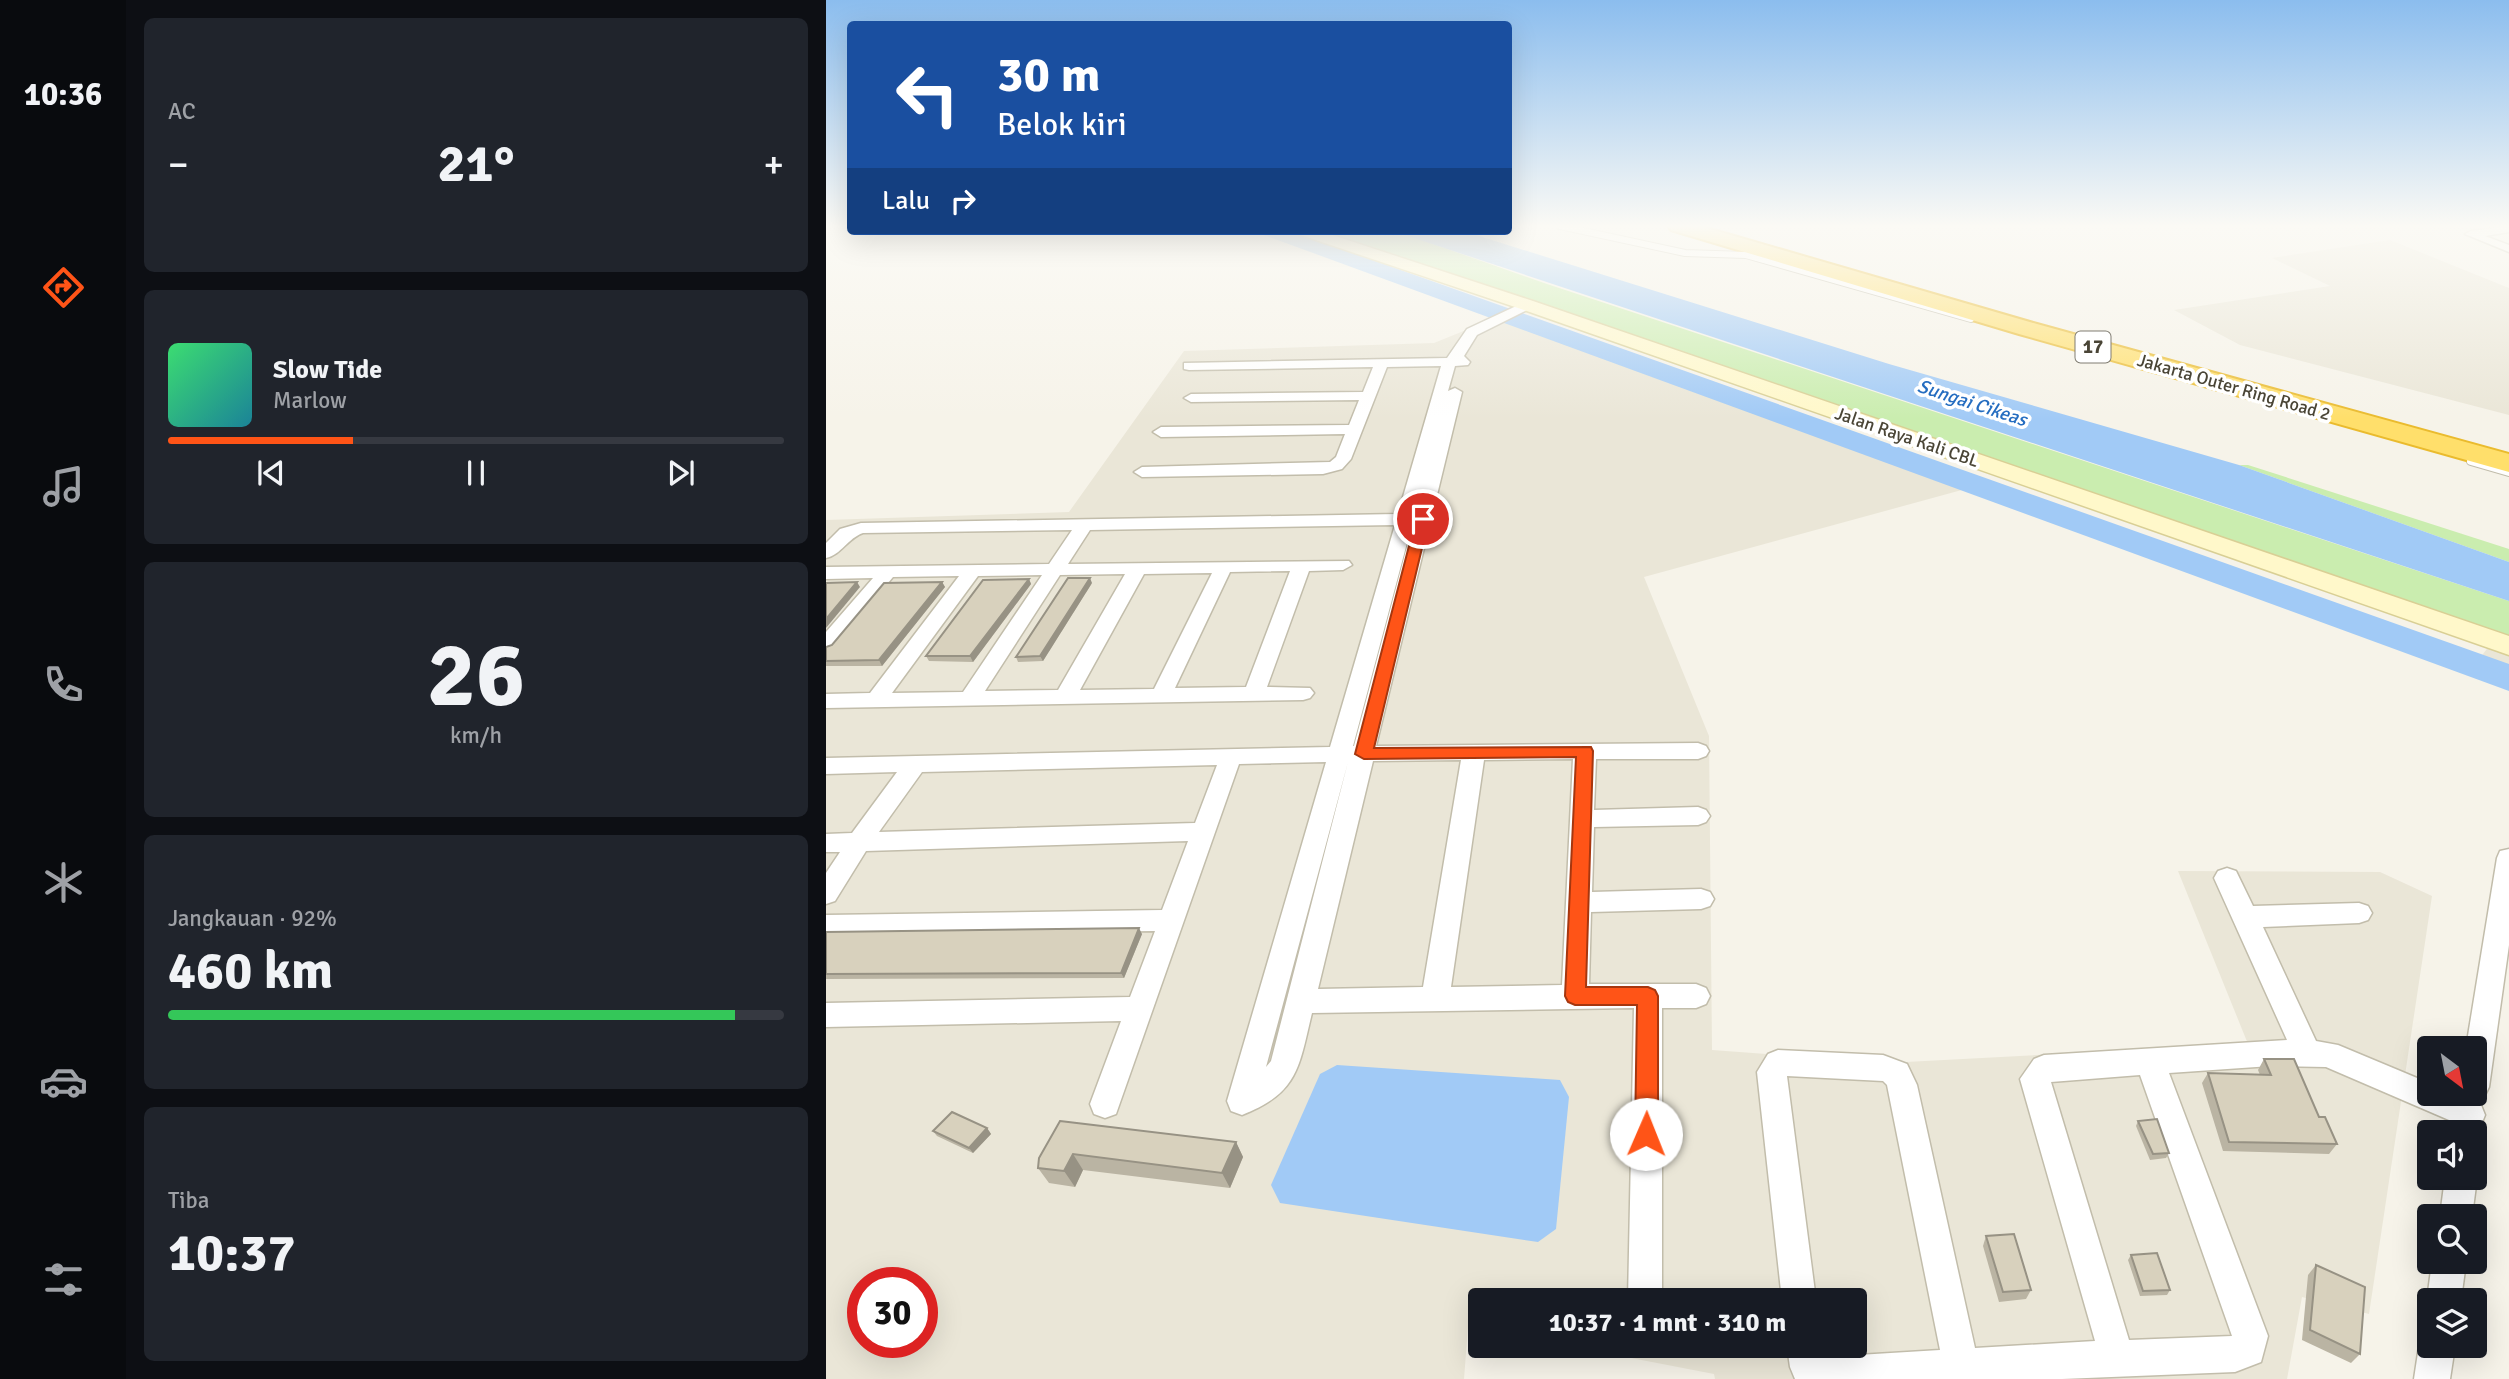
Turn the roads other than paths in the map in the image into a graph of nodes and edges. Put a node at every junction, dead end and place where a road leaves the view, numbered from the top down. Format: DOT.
graph roads {
  1 [pos="1483,290"];
  2 [pos="1870,290"];
  3 [pos="1896,290"];
  4 [pos="1950,290"];
  5 [pos="1527,305"];
  6 [pos="1456,361"];
  7 [pos="1382,362"];
  8 [pos="1189,366"];
  9 [pos="1369,396"];
  10 [pos="1192,398"];
  11 [pos="1356,429"];
  12 [pos="1161,432"];
  13 [pos="2509,446"];
  14 [pos="2509,463"];
  15 [pos="1142,472"];
  16 [pos="2509,472"];
  17 [pos="1414,519"];
  18 [pos="1084,525"];
  19 [pos="826,553"];
  20 [pos="1302,565"];
  21 [pos="1343,565"];
  22 [pos="1224,566"];
  23 [pos="1138,568"];
  24 [pos="1055,569"];
  25 [pos="973,570"];
  26 [pos="888,572"];
  27 [pos="826,573"];
  28 [pos="826,645"];
  29 [pos="2509,646"];
  30 [pos="1303,693"];
  31 [pos="1254,694"];
  32 [pos="1161,696"];
  33 [pos="1065,697"];
  34 [pos="969,699"];
  35 [pos="826,701"];
  36 [pos="875,701"];
  37 [pos="1585,751"];
  38 [pos="1698,751"];
  39 [pos="1474,752"];
  40 [pos="1339,754"];
  41 [pos="1364,754"];
  42 [pos="1231,756"];
  43 [pos="915,764"];
  44 [pos="826,766"];
  45 [pos="1698,817"];
  46 [pos="1582,819"];
  47 [pos="1203,832"];
  48 [pos="826,843"];
  49 [pos="858,843"];
  50 [pos="2509,858"];
  51 [pos="2227,878"];
  52 [pos="826,894"];
  53 [pos="1701,899"];
  54 [pos="1578,902"];
  55 [pos="2359,913"];
  56 [pos="2245,917"];
  57 [pos="1171,920"];
  58 [pos="826,925"];
  59 [pos="1575,996"];
  60 [pos="1648,996"];
  61 [pos="1696,996"];
  62 [pos="1435,999"];
  63 [pos="1302,1001"];
  64 [pos="1138,1009"];
  65 [pos="826,1015"];
  66 [pos="2308,1054"];
  67 [pos="2150,1061"];
  68 [pos="1105,1104"];
  69 [pos="2471,1107"];
  70 [pos="1645,1288"];
  71 [pos="1798,1288"];
  72 [pos="1807,1358"];
  73 [pos="2117,1358"];
  74 [pos="2435,1358"];
  75 [pos="1961,1367"];
  76 [pos="2432,1379"];
  1 -- 5 [label="main road, Jalan Raya Kali CBL"];
  2 -- 16 [label="lane"];
  3 -- 14 [label="highway, Jakarta Outer Ring Road 2 / 17"];
  4 -- 13 [label="highway, Jakarta Outer Ring Road 2 / 17"];
  5 -- 6 [label="street"];
  5 -- 29 [label="main road, Jalan Raya Kali CBL"];
  6 -- 7 [label="street"];
  6 -- 17 [label="street"];
  7 -- 8 [label="street"];
  7 -- 9 [label="street"];
  9 -- 10 [label="street"];
  9 -- 11 [label="street"];
  11 -- 12 [label="street"];
  11 -- 15 [label="street"];
  17 -- 18 [label="street"];
  17 -- 40 [label="street"];
  17 -- 41 [label="street"];
  18 -- 19 [label="street"];
  18 -- 24 [label="street"];
  20 -- 21 [label="street"];
  20 -- 22 [label="street"];
  20 -- 31 [label="street"];
  22 -- 23 [label="street"];
  22 -- 32 [label="street"];
  23 -- 24 [label="street"];
  23 -- 33 [label="street"];
  24 -- 25 [label="street"];
  24 -- 34 [label="street"];
  25 -- 26 [label="street"];
  25 -- 36 [label="street"];
  26 -- 27 [label="street"];
  26 -- 28 [label="street"];
  30 -- 31 [label="street"];
  31 -- 32 [label="street"];
  32 -- 33 [label="street"];
  33 -- 34 [label="street"];
  34 -- 36 [label="street"];
  35 -- 36 [label="street"];
  37 -- 38 [label="street"];
  37 -- 39 [label="street"];
  37 -- 46 [label="street"];
  39 -- 41 [label="street"];
  39 -- 62 [label="street"];
  40 -- 41 [label="street"];
  40 -- 42 [label="street"];
  40 -- 63 [label="street"];
  41 -- 63 [label="street"];
  42 -- 43 [label="street"];
  42 -- 47 [label="street"];
  43 -- 44 [label="street"];
  43 -- 49 [label="street"];
  45 -- 46 [label="street"];
  46 -- 54 [label="street"];
  47 -- 49 [label="street"];
  47 -- 57 [label="street"];
  48 -- 49 [label="street"];
  49 -- 52 [label="street"];
  50 -- 69 [label="street"];
  51 -- 56 [label="street"];
  53 -- 54 [label="street"];
  54 -- 59 [label="street"];
  55 -- 56 [label="street"];
  56 -- 66 [label="street"];
  57 -- 58 [label="street"];
  57 -- 64 [label="street"];
  59 -- 60 [label="street"];
  59 -- 62 [label="street"];
  60 -- 61 [label="street"];
  60 -- 70 [label="street"];
  62 -- 63 [label="street"];
  64 -- 65 [label="street"];
  64 -- 68 [label="street"];
  66 -- 67 [label="street"];
  66 -- 69 [label="street"];
  67 -- 73 [label="street"];
  67 -- 73 [label="street"];
  71 -- 75 [label="street"];
  72 -- 75 [label="street"];
  73 -- 75 [label="street"];
  74 -- 76 [label="street"];
}
